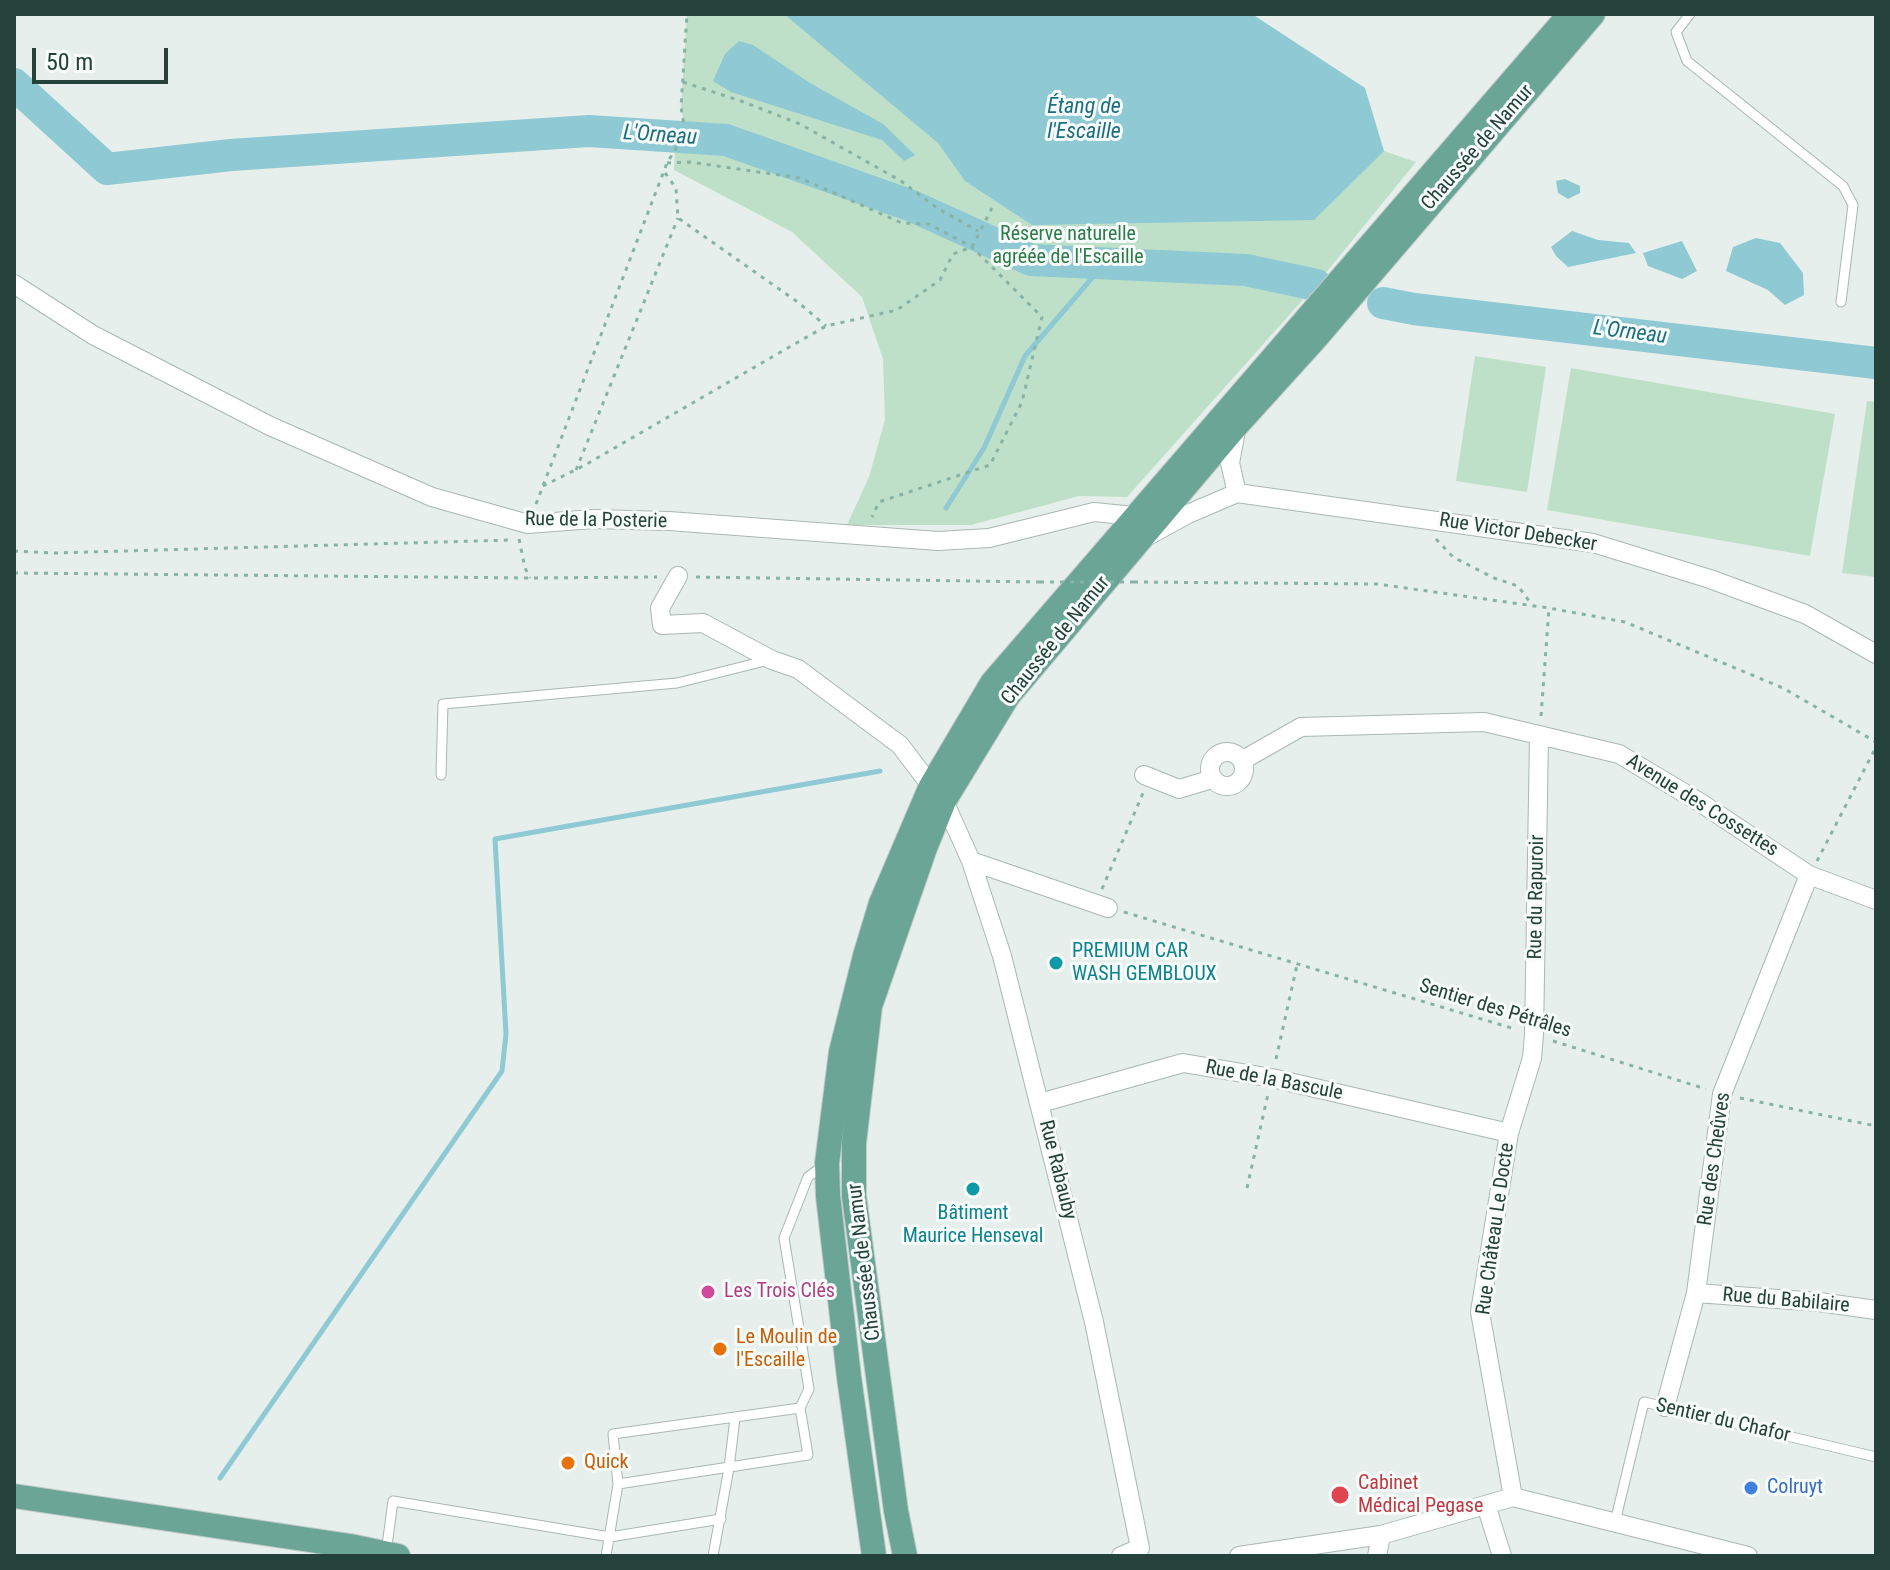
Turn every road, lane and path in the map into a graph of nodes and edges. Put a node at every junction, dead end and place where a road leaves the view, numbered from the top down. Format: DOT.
graph roads {
  1 [pos="687,14"];
  2 [pos="1570,14"];
  3 [pos="1593,14"];
  4 [pos="1690,14"];
  5 [pos="683,82"];
  6 [pos="667,163"];
  7 [pos="664,172"];
  8 [pos="992,208"];
  9 [pos="678,218"];
  10 [pos="978,231"];
  11 [pos="972,247"];
  12 [pos="14,284"];
  13 [pos="1841,302"];
  14 [pos="826,326"];
  15 [pos="1309,331"];
  16 [pos="1237,425"];
  17 [pos="576,470"];
  18 [pos="543,487"];
  19 [pos="1237,493"];
  20 [pos="1416,518"];
  21 [pos="1137,528"];
  22 [pos="524,532"];
  23 [pos="863,535"];
  24 [pos="14,551"];
  25 [pos="14,573"];
  26 [pos="678,576"];
  27 [pos="530,578"];
  28 [pos="1076,578"];
  29 [pos="1120,579"];
  30 [pos="1066,590"];
  31 [pos="1110,591"];
  32 [pos="1532,605"];
  33 [pos="1549,608"];
  34 [pos="1876,654"];
  35 [pos="772,660"];
  36 [pos="1539,737"];
  37 [pos="1876,744"];
  38 [pos="1243,760"];
  39 [pos="441,775"];
  40 [pos="1147,776"];
  41 [pos="1212,779"];
  42 [pos="938,793"];
  43 [pos="971,861"];
  44 [pos="1809,875"];
  45 [pos="1876,900"];
  46 [pos="1102,906"];
  47 [pos="1297,965"];
  48 [pos="1534,1035"];
  49 [pos="1532,1058"];
  50 [pos="1272,1078"];
  51 [pos="1722,1094"];
  52 [pos="1040,1103"];
  53 [pos="1876,1126"];
  54 [pos="1509,1133"];
  55 [pos="827,1163"];
  56 [pos="1247,1188"];
  57 [pos="1696,1293"];
  58 [pos="1876,1310"];
  59 [pos="1665,1407"];
  60 [pos="800,1408"];
  61 [pos="735,1418"];
  62 [pos="1876,1457"];
  63 [pos="729,1468"];
  64 [pos="618,1484"];
  65 [pos="14,1496"];
  66 [pos="1513,1497"];
  67 [pos="1486,1505"];
  68 [pos="721,1519"];
  69 [pos="1615,1522"];
  70 [pos="1381,1535"];
  71 [pos="610,1537"];
  72 [pos="349,1551"];
  73 [pos="1146,1552"];
  74 [pos="392,1555"];
  75 [pos="606,1556"];
  76 [pos="713,1556"];
  77 [pos="874,1556"];
  78 [pos="905,1556"];
  79 [pos="1121,1556"];
  80 [pos="1239,1556"];
  81 [pos="1377,1556"];
  82 [pos="1502,1556"];
  83 [pos="1748,1556"];
  1 -- 5 [label="path"];
  2 -- 15 [label="main road, Chaussée de Namur"];
  3 -- 15 [label="main road, Chaussée de Namur"];
  4 -- 13 [label="lane"];
  5 -- 6 [label="path"];
  5 -- 10 [label="path"];
  6 -- 7 [label="path"];
  6 -- 11 [label="path"];
  7 -- 9 [label="path"];
  7 -- 18 [label="path"];
  8 -- 10 [label="path"];
  9 -- 14 [label="path"];
  9 -- 17 [label="path"];
  10 -- 11 [label="path"];
  11 -- 14 [label="path"];
  11 -- 23 [label="path"];
  12 -- 22 [label="street, Rue de la Posterie"];
  14 -- 17 [label="path"];
  15 -- 16 [label="main road, Chaussée de Namur"];
  15 -- 21 [label="main road, Chaussée de Namur"];
  16 -- 19 [label="street"];
  16 -- 21 [label="main road, Chaussée de Namur"];
  17 -- 18 [label="path"];
  18 -- 22 [label="path"];
  19 -- 20 [label="street, Rue Victor Debecker"];
  19 -- 21 [label="street"];
  20 -- 32 [label="path"];
  20 -- 34 [label="street, Rue Victor Debecker"];
  21 -- 23 [label="street, Rue de la Posterie"];
  21 -- 42 [label="main road, Chaussée de Namur"];
  22 -- 23 [label="street, Rue de la Posterie"];
  22 -- 24 [label="path"];
  22 -- 27 [label="path"];
  25 -- 27 [label="path"];
  26 -- 27 [label="path"];
  26 -- 32 [label="path, bridge"];
  26 -- 35 [label="street, Rue Rabauby"];
  28 -- 30 [label="path"];
  29 -- 31 [label="path"];
  32 -- 33 [label="path"];
  33 -- 36 [label="path"];
  33 -- 37 [label="path"];
  35 -- 39 [label="lane"];
  35 -- 42 [label="street, Rue Rabauby"];
  36 -- 38 [label="street, Avenue des Cossettes"];
  36 -- 44 [label="street, Avenue des Cossettes"];
  36 -- 48 [label="street, Rue du Rapuroir"];
  37 -- 44 [label="path"];
  38 -- 41 [label="street, Avenue des Cossettes"];
  38 -- 41 [label="street"];
  40 -- 41 [label="street, Avenue des Cossettes"];
  40 -- 46 [label="path"];
  42 -- 43 [label="street, Rue Rabauby"];
  42 -- 55 [label="main road, Chaussée de Namur"];
  42 -- 78 [label="main road, Chaussée de Namur"];
  43 -- 46 [label="street"];
  43 -- 52 [label="street, Rue Rabauby"];
  44 -- 45 [label="street, Avenue des Cossettes"];
  44 -- 51 [label="street, Rue des Cheûves"];
  46 -- 47 [label="path, Sentier des Pétrâles"];
  47 -- 48 [label="path, Sentier des Pétrâles"];
  47 -- 50 [label="path"];
  48 -- 49 [label="street, Rue du Rapuroir"];
  48 -- 51 [label="path, Sentier des Pétrâles"];
  49 -- 54 [label="street, Rue Château Le Docte"];
  50 -- 52 [label="street, Rue de la Bascule"];
  50 -- 54 [label="street, Rue de la Bascule"];
  50 -- 56 [label="path"];
  51 -- 53 [label="path, Sentier des Pétrâles"];
  51 -- 57 [label="street, Rue des Cheûves"];
  52 -- 73 [label="street, Rue Rabauby"];
  54 -- 66 [label="street, Rue Château Le Docte"];
  55 -- 60 [label="lane"];
  55 -- 77 [label="main road, Chaussée de Namur"];
  57 -- 58 [label="street, Rue du Babilaire"];
  57 -- 59 [label="street, Rue des Cheûves"];
  59 -- 62 [label="lane, Sentier du Chafor"];
  59 -- 69 [label="lane, Sentier du Chafor"];
  60 -- 61 [label="lane"];
  60 -- 63 [label="lane"];
  61 -- 63 [label="lane"];
  61 -- 64 [label="lane"];
  63 -- 64 [label="lane"];
  63 -- 68 [label="lane"];
  64 -- 71 [label="lane"];
  65 -- 72 [label="main road"];
  66 -- 67 [label="street"];
  66 -- 69 [label="street"];
  67 -- 70 [label="street"];
  67 -- 82 [label="street"];
  68 -- 71 [label="lane"];
  68 -- 76 [label="lane"];
  69 -- 83 [label="street"];
  70 -- 80 [label="street"];
  70 -- 81 [label="street"];
  71 -- 74 [label="lane"];
  71 -- 75 [label="lane"];
  72 -- 74 [label="main road"];
  73 -- 79 [label="street"];
}
